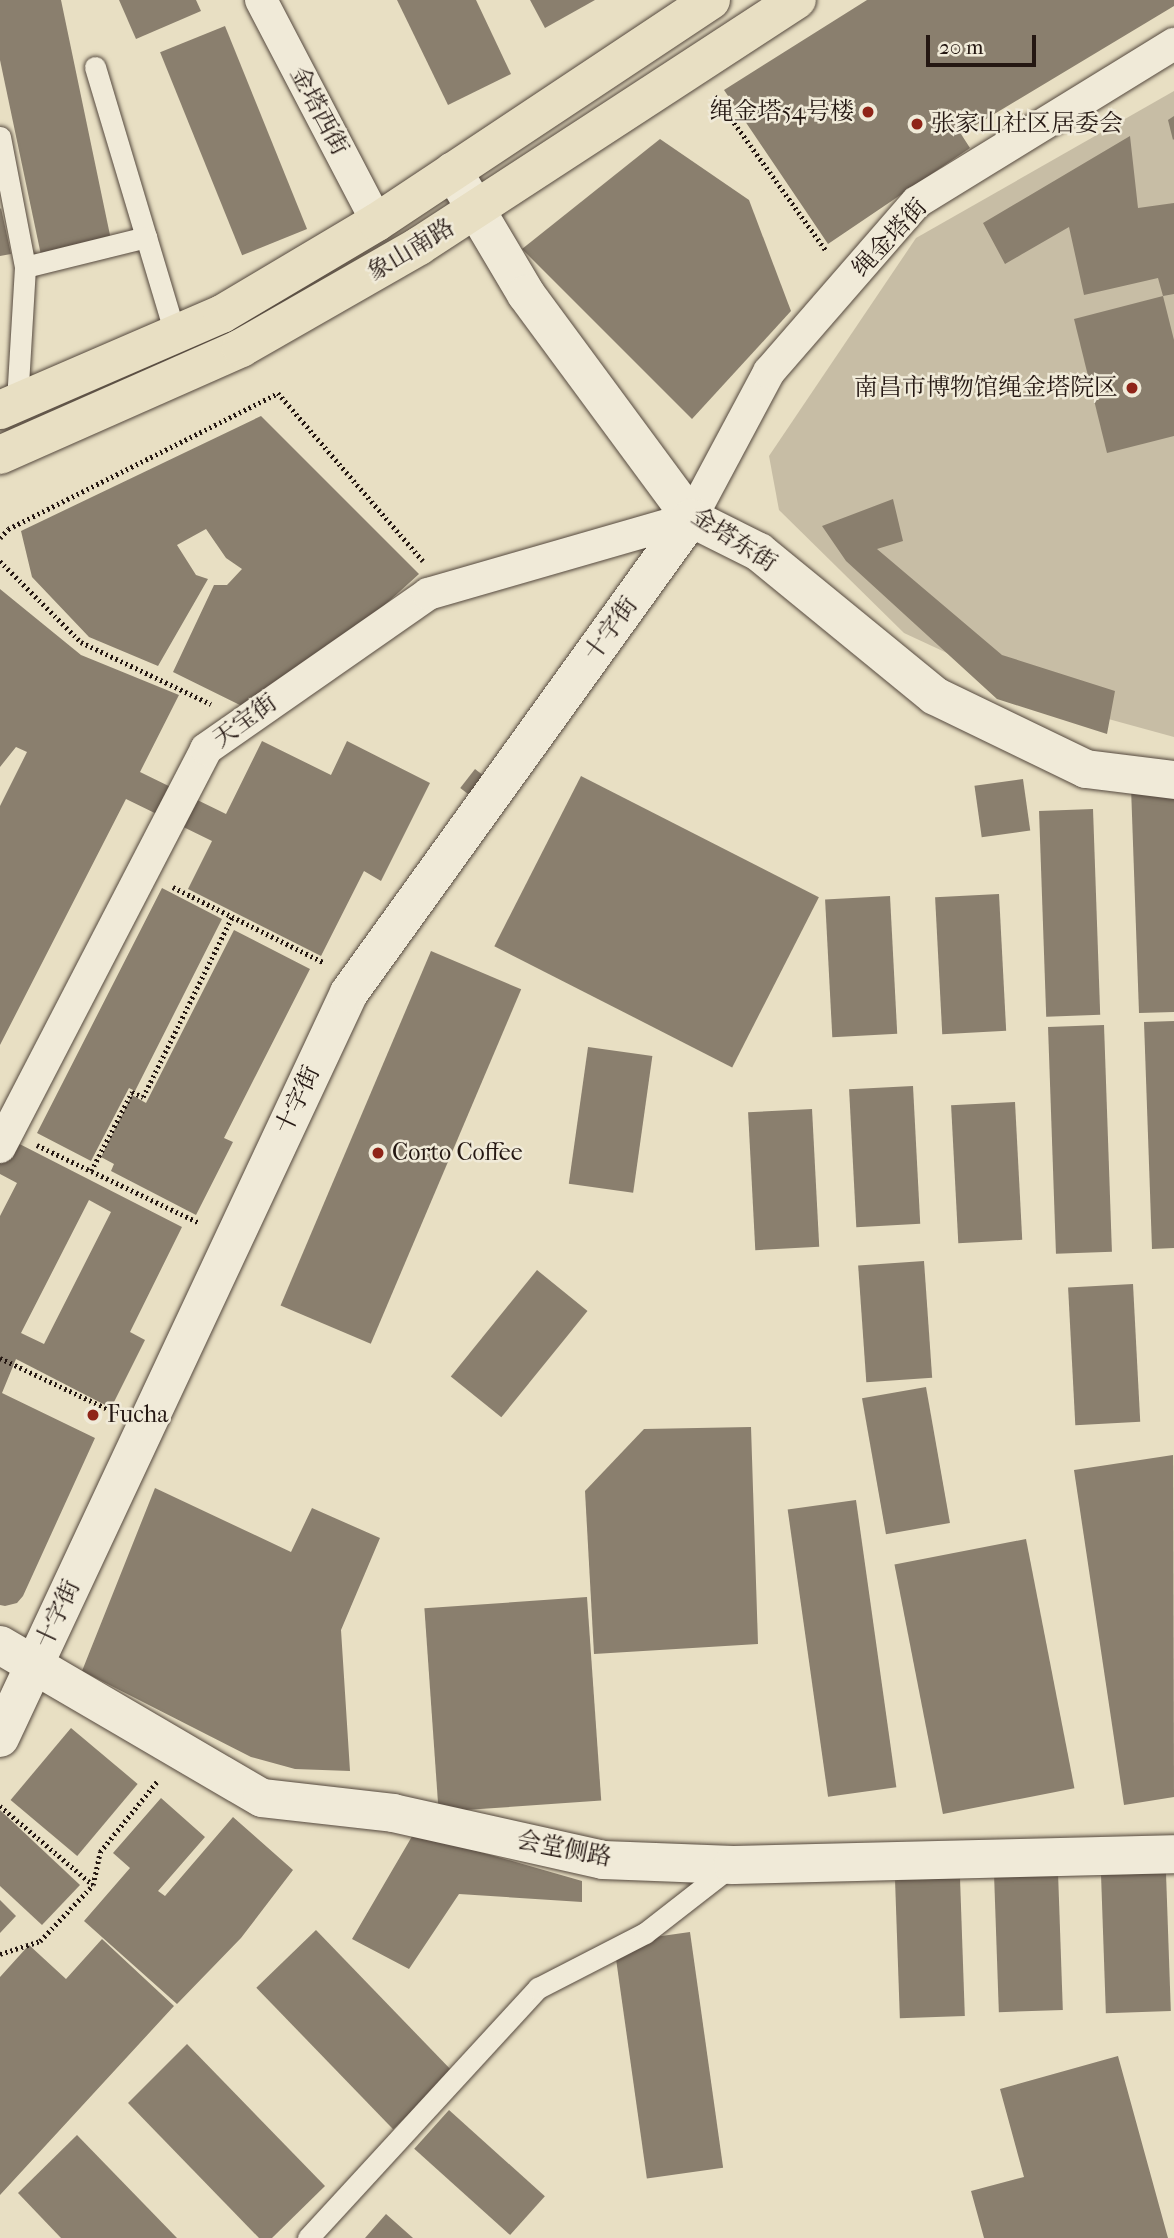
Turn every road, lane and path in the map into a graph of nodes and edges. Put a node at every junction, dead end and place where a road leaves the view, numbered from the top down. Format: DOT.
graph roads {
  1 [pos="261,0"];
  2 [pos="710,0"];
  3 [pos="797,0"];
  4 [pos="1174,44"];
  5 [pos="95,66"];
  6 [pos="695,67"];
  7 [pos="0,138"];
  8 [pos="453,171"];
  9 [pos="368,205"];
  10 [pos="476,210"];
  11 [pos="146,237"];
  12 [pos="836,246"];
  13 [pos="25,267"];
  14 [pos="175,334"];
  15 [pos="6,402"];
  16 [pos="38,438"];
  17 [pos="0,455"];
  18 [pos="691,518"];
  19 [pos="0,538"];
  20 [pos="0,561"];
  21 [pos="446,588"];
  22 [pos="245,720"];
  23 [pos="1174,780"];
  24 [pos="143,872"];
  25 [pos="232,917"];
  26 [pos="338,970"];
  27 [pos="4,1139"];
  28 [pos="92,1171"];
  29 [pos="214,1230"];
  30 [pos="0,1358"];
  31 [pos="144,1426"];
  32 [pos="0,1644"];
  33 [pos="33,1667"];
  34 [pos="0,1738"];
  35 [pos="180,1751"];
  36 [pos="0,1806"];
  37 [pos="1174,1854"];
  38 [pos="733,1865"];
  39 [pos="93,1885"];
  40 [pos="0,1954"];
  41 [pos="308,2238"];
  1 -- 9 [label="street, 金塔西街"];
  2 -- 8 [label="main road, 象山南路"];
  3 -- 6 [label="main road, 象山南路"];
  4 -- 18 [label="street, 绳金塔街"];
  5 -- 11 [label="lane"];
  6 -- 10 [label="main road, 象山南路"];
  6 -- 12 [label="path"];
  7 -- 13 [label="lane"];
  8 -- 9 [label="main road, 象山南路"];
  8 -- 10 [label="street, 金塔东街"];
  9 -- 14 [label="main road, 象山南路"];
  10 -- 16 [label="main road, 象山南路"];
  10 -- 18 [label="street, 金塔东街"];
  11 -- 13 [label="lane"];
  11 -- 14 [label="lane"];
  13 -- 15 [label="lane"];
  14 -- 15 [label="main road, 象山南路"];
  15 -- 16 [label="street"];
  16 -- 17 [label="main road, 象山南路"];
  18 -- 21 [label="street, 天宝街"];
  18 -- 23 [label="street, 金塔东街"];
  18 -- 31 [label="street, 十字街"];
  19 -- 21 [label="path"];
  20 -- 22 [label="path"];
  21 -- 22 [label="street, 天宝街"];
  22 -- 24 [label="street, 天宝街"];
  24 -- 25 [label="path"];
  24 -- 27 [label="street, 天宝街"];
  25 -- 26 [label="path"];
  25 -- 28 [label="path"];
  27 -- 28 [label="path"];
  28 -- 29 [label="path"];
  30 -- 31 [label="path"];
  31 -- 33 [label="street, 十字街"];
  32 -- 33 [label="street, 会堂侧路"];
  33 -- 34 [label="street, 十字街"];
  33 -- 35 [label="street, 会堂侧路"];
  35 -- 38 [label="street, 会堂侧路"];
  35 -- 39 [label="path"];
  36 -- 39 [label="path"];
  37 -- 38 [label="street, 会堂侧路"];
  38 -- 41 [label="lane"];
  39 -- 40 [label="path"];
}
